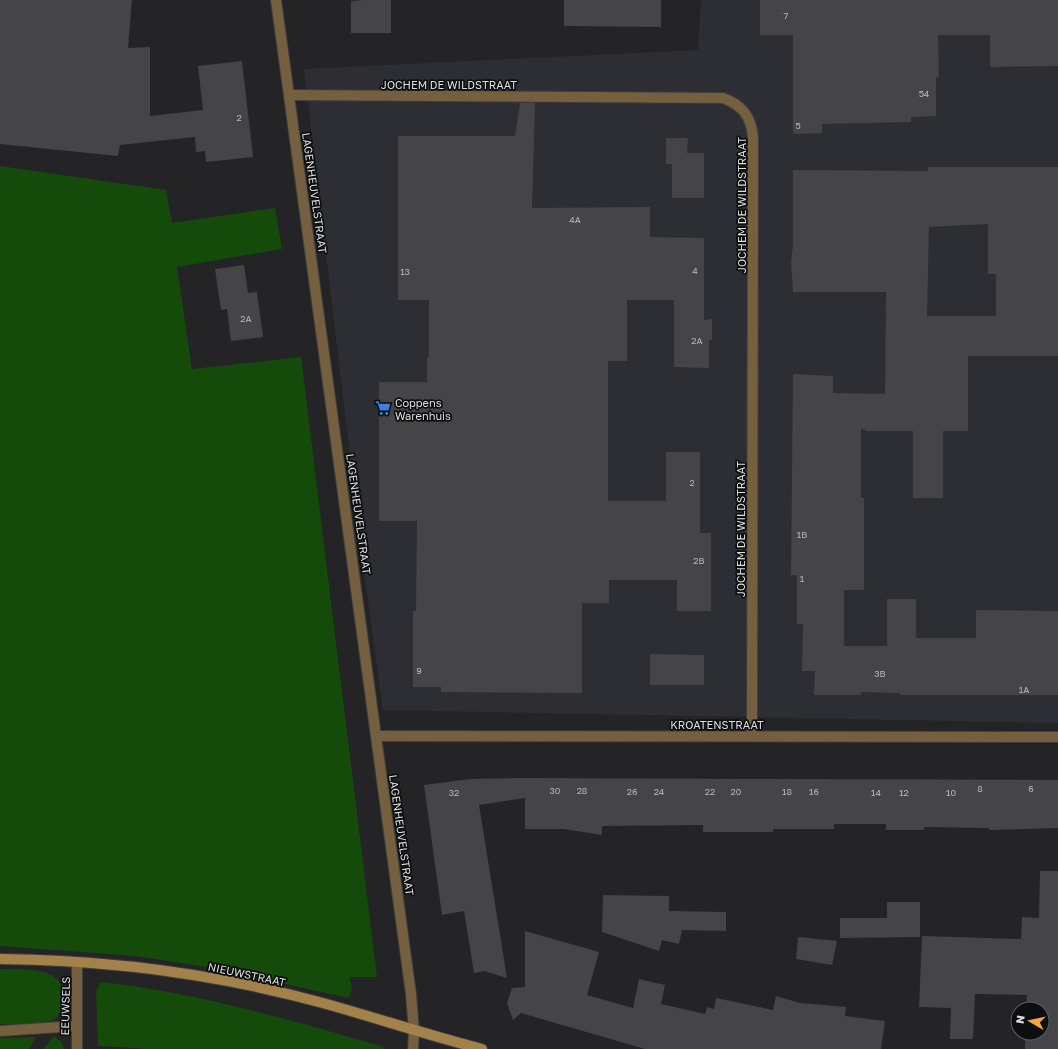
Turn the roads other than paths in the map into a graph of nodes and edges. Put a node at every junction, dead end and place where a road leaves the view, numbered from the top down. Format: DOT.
graph roads {
  1 [pos="276,0"];
  2 [pos="289,95"];
  3 [pos="376,736"];
  4 [pos="752,736"];
  5 [pos="1058,737"];
  6 [pos="0,959"];
  7 [pos="77,962"];
  8 [pos="76,1026"];
  9 [pos="0,1031"];
  10 [pos="414,1031"];
  11 [pos="76,1049"];
  12 [pos="413,1049"];
  13 [pos="482,1049"];
  1 -- 2 [label="street, LAGENHEUVELSTRAAT"];
  2 -- 3 [label="street, LAGENHEUVELSTRAAT"];
  2 -- 4 [label="street, JOCHEM DE WILDSTRAAT"];
  3 -- 4 [label="street, KROATENSTRAAT"];
  3 -- 10 [label="street, LAGENHEUVELSTRAAT"];
  4 -- 5 [label="street, KROATENSTRAAT"];
  6 -- 7 [label="street, NIEUWSTRAAT"];
  7 -- 8 [label="street, EEUWSELS"];
  7 -- 10 [label="street, NIEUWSTRAAT"];
  8 -- 9 [label="street"];
  8 -- 11 [label="street, EEUWSELS"];
  10 -- 12 [label="street, LAGENHEUVELSTRAAT"];
  10 -- 13 [label="street, NIEUWSTRAAT"];
}
